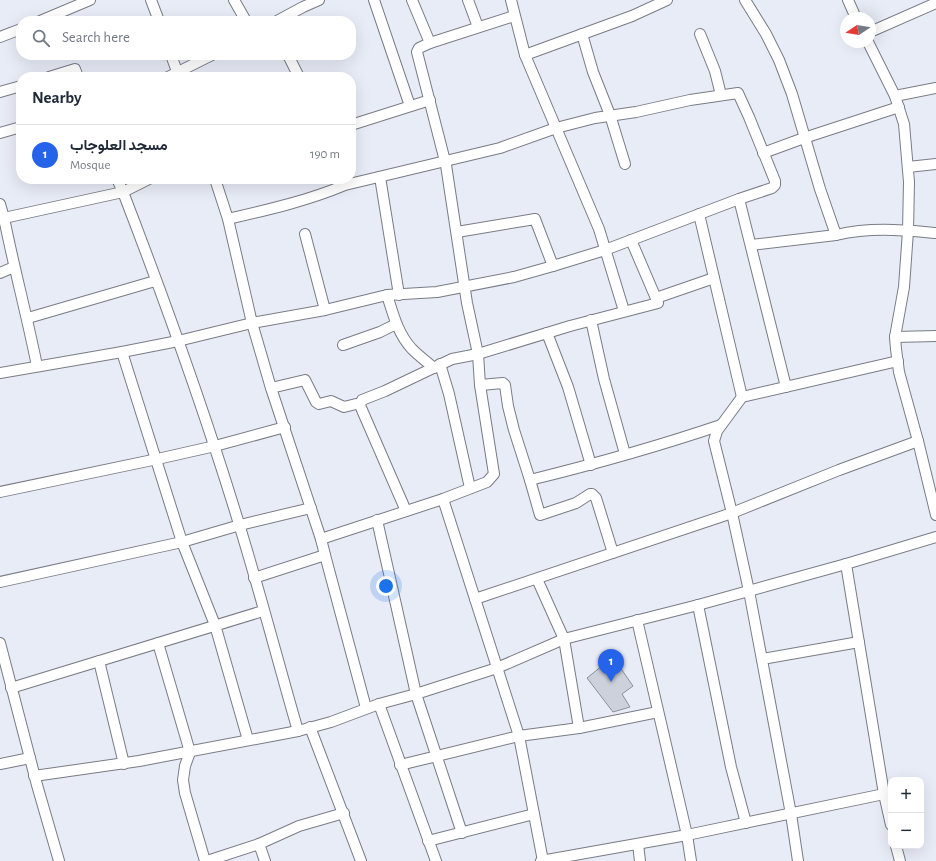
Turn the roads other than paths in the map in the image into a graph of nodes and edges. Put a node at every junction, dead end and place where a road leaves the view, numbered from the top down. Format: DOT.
graph roads {
  1 [pos="90,0"];
  2 [pos="151,0"];
  3 [pos="234,0"];
  4 [pos="319,0"];
  5 [pos="374,0"];
  6 [pos="412,0"];
  7 [pos="468,0"];
  8 [pos="510,0"];
  9 [pos="667,0"];
  10 [pos="745,0"];
  11 [pos="848,0"];
  12 [pos="301,3"];
  13 [pos="936,3"];
  14 [pos="853,12"];
  15 [pos="52,16"];
  16 [pos="157,16"];
  17 [pos="243,16"];
  18 [pos="284,16"];
  19 [pos="514,16"];
  20 [pos="478,28"];
  21 [pos="876,29"];
  22 [pos="16,31"];
  23 [pos="582,34"];
  24 [pos="700,34"];
  25 [pos="0,37"];
  26 [pos="430,43"];
  27 [pos="871,48"];
  28 [pos="525,55"];
  29 [pos="172,60"];
  30 [pos="203,60"];
  31 [pos="290,60"];
  32 [pos="65,72"];
  33 [pos="76,72"];
  34 [pos="174,72"];
  35 [pos="182,72"];
  36 [pos="296,72"];
  37 [pos="16,87"];
  38 [pos="936,88"];
  39 [pos="0,92"];
  40 [pos="721,96"];
  41 [pos="895,96"];
  42 [pos="430,100"];
  43 [pos="410,106"];
  44 [pos="899,106"];
  45 [pos="610,115"];
  46 [pos="356,123"];
  47 [pos="16,128"];
  48 [pos="556,128"];
  49 [pos="0,132"];
  50 [pos="804,138"];
  51 [pos="763,153"];
  52 [pos="445,161"];
  53 [pos="625,164"];
  54 [pos="936,164"];
  55 [pos="908,167"];
  56 [pos="380,176"];
  57 [pos="356,180"];
  58 [pos="119,184"];
  59 [pos="139,184"];
  60 [pos="217,184"];
  61 [pos="341,184"];
  62 [pos="122,192"];
  63 [pos="739,199"];
  64 [pos="0,204"];
  65 [pos="699,214"];
  66 [pos="4,218"];
  67 [pos="228,219"];
  68 [pos="908,231"];
  69 [pos="457,232"];
  70 [pos="936,233"];
  71 [pos="305,234"];
  72 [pos="836,235"];
  73 [pos="631,240"];
  74 [pos="751,245"];
  75 [pos="605,250"];
  76 [pos="553,266"];
  77 [pos="14,267"];
  78 [pos="0,273"];
  79 [pos="714,278"];
  80 [pos="155,281"];
  81 [pos="465,286"];
  82 [pos="387,295"];
  83 [pos="399,295"];
  84 [pos="656,298"];
  85 [pos="326,310"];
  86 [pos="624,311"];
  87 [pos="28,318"];
  88 [pos="591,320"];
  89 [pos="252,323"];
  90 [pos="396,324"];
  91 [pos="547,333"];
  92 [pos="895,336"];
  93 [pos="936,336"];
  94 [pos="178,341"];
  95 [pos="344,345"];
  96 [pos="122,352"];
  97 [pos="478,354"];
  98 [pos="898,361"];
  99 [pos="37,366"];
  100 [pos="437,366"];
  101 [pos="0,373"];
  102 [pos="480,385"];
  103 [pos="786,387"];
  104 [pos="271,388"];
  105 [pos="742,396"];
  106 [pos="360,405"];
  107 [pos="722,425"];
  108 [pos="285,427"];
  109 [pos="918,441"];
  110 [pos="215,446"];
  111 [pos="625,454"];
  112 [pos="156,459"];
  113 [pos="591,465"];
  114 [pos="530,480"];
  115 [pos="470,488"];
  116 [pos="0,492"];
  117 [pos="443,499"];
  118 [pos="311,508"];
  119 [pos="406,511"];
  120 [pos="732,513"];
  121 [pos="936,515"];
  122 [pos="377,520"];
  123 [pos="240,525"];
  124 [pos="936,537"];
  125 [pos="321,539"];
  126 [pos="182,542"];
  127 [pos="613,553"];
  128 [pos="325,555"];
  129 [pos="846,564"];
  130 [pos="254,578"];
  131 [pos="537,579"];
  132 [pos="0,582"];
  133 [pos="749,591"];
  134 [pos="475,600"];
  135 [pos="698,605"];
  136 [pos="263,610"];
  137 [pos="637,620"];
  138 [pos="215,625"];
  139 [pos="564,639"];
  140 [pos="859,642"];
  141 [pos="158,643"];
  142 [pos="0,645"];
  143 [pos="762,659"];
  144 [pos="99,662"];
  145 [pos="497,668"];
  146 [pos="4,677"];
  147 [pos="11,688"];
  148 [pos="416,694"];
  149 [pos="379,704"];
  150 [pos="366,708"];
  151 [pos="658,712"];
  152 [pos="310,727"];
  153 [pos="579,728"];
  154 [pos="298,731"];
  155 [pos="519,736"];
  156 [pos="248,740"];
  157 [pos="190,752"];
  158 [pos="436,756"];
  159 [pos="30,758"];
  160 [pos="0,764"];
  161 [pos="124,764"];
  162 [pos="400,765"];
  163 [pos="34,776"];
  164 [pos="884,794"];
  165 [pos="344,813"];
  166 [pos="888,813"];
  167 [pos="534,814"];
  168 [pos="791,814"];
  169 [pos="746,823"];
  170 [pos="462,833"];
  171 [pos="687,836"];
  172 [pos="428,841"];
  173 [pos="259,844"];
  174 [pos="638,844"];
  175 [pos="897,849"];
  176 [pos="59,861"];
  177 [pos="206,861"];
  178 [pos="265,861"];
  179 [pos="361,861"];
  180 [pos="436,861"];
  181 [pos="542,861"];
  182 [pos="640,861"];
  183 [pos="691,861"];
  184 [pos="798,861"];
  185 [pos="900,861"];
  1 -- 15 [label="street"];
  2 -- 16 [label="street"];
  3 -- 17 [label="street"];
  4 -- 12 [label="street"];
  5 -- 43 [label="street"];
  6 -- 26 [label="street"];
  7 -- 20 [label="street"];
  8 -- 19 [label="street"];
  9 -- 23 [label="street"];
  10 -- 50 [label="street"];
  11 -- 14 [label="street"];
  12 -- 18 [label="street"];
  13 -- 21 [label="street"];
  19 -- 20 [label="street"];
  19 -- 28 [label="street"];
  20 -- 26 [label="street"];
  22 -- 25 [label="street"];
  23 -- 28 [label="street"];
  23 -- 45 [label="street"];
  24 -- 40 [label="street"];
  26 -- 42 [label="street"];
  27 -- 41 [label="street"];
  28 -- 48 [label="street"];
  29 -- 34 [label="street"];
  30 -- 35 [label="street"];
  31 -- 36 [label="street"];
  32 -- 33 [label="street"];
  37 -- 39 [label="street"];
  38 -- 41 [label="street"];
  40 -- 45 [label="street"];
  40 -- 51 [label="street"];
  41 -- 44 [label="street"];
  42 -- 43 [label="street"];
  42 -- 52 [label="street"];
  43 -- 46 [label="street"];
  44 -- 50 [label="street"];
  44 -- 55 [label="street"];
  45 -- 48 [label="street"];
  45 -- 53 [label="street"];
  47 -- 49 [label="street"];
  48 -- 52 [label="street"];
  48 -- 75 [label="street"];
  50 -- 51 [label="street"];
  50 -- 72 [label="street"];
  51 -- 63 [label="street"];
  52 -- 56 [label="street"];
  52 -- 69 [label="street"];
  54 -- 55 [label="street"];
  55 -- 68 [label="street"];
  56 -- 57 [label="street"];
  56 -- 83 [label="street"];
  58 -- 62 [label="street"];
  59 -- 62 [label="street"];
  60 -- 67 [label="street"];
  61 -- 67 [label="street"];
  62 -- 66 [label="street"];
  62 -- 80 [label="street"];
  63 -- 65 [label="street"];
  63 -- 74 [label="street"];
  64 -- 66 [label="street"];
  65 -- 73 [label="street"];
  65 -- 79 [label="street"];
  66 -- 77 [label="street"];
  67 -- 89 [label="street"];
  68 -- 70 [label="street"];
  68 -- 72 [label="street"];
  68 -- 92 [label="street"];
  69 -- 76 [label="street"];
  69 -- 81 [label="street"];
  71 -- 85 [label="street"];
  72 -- 74 [label="street"];
  73 -- 75 [label="street"];
  73 -- 84 [label="street"];
  74 -- 103 [label="street"];
  75 -- 76 [label="street"];
  75 -- 86 [label="street"];
  76 -- 81 [label="street"];
  77 -- 78 [label="street"];
  77 -- 87 [label="street"];
  79 -- 84 [label="street"];
  79 -- 105 [label="street"];
  80 -- 87 [label="street"];
  80 -- 94 [label="street"];
  81 -- 83 [label="street"];
  81 -- 97 [label="street"];
  82 -- 83 [label="street"];
  82 -- 85 [label="street"];
  82 -- 90 [label="street"];
  84 -- 86 [label="street"];
  85 -- 89 [label="street"];
  86 -- 88 [label="street"];
  87 -- 99 [label="street"];
  88 -- 91 [label="street"];
  88 -- 111 [label="street"];
  89 -- 94 [label="street"];
  89 -- 104 [label="street"];
  90 -- 95 [label="street"];
  90 -- 100 [label="street"];
  91 -- 97 [label="street"];
  91 -- 113 [label="street"];
  92 -- 93 [label="street"];
  92 -- 98 [label="street"];
  94 -- 96 [label="street"];
  94 -- 110 [label="street"];
  96 -- 99 [label="street"];
  96 -- 112 [label="street"];
  97 -- 100 [label="street"];
  97 -- 102 [label="street"];
  98 -- 103 [label="street"];
  98 -- 109 [label="street"];
  99 -- 101 [label="street"];
  100 -- 106 [label="street"];
  100 -- 115 [label="street"];
  102 -- 114 [label="street"];
  102 -- 115 [label="street"];
  103 -- 105 [label="street"];
  104 -- 106 [label="street"];
  104 -- 108 [label="street"];
  105 -- 107 [label="street"];
  106 -- 119 [label="street"];
  107 -- 111 [label="street"];
  107 -- 120 [label="street"];
  108 -- 110 [label="street"];
  108 -- 118 [label="street"];
  109 -- 120 [label="street"];
  109 -- 121 [label="street"];
  110 -- 112 [label="street"];
  110 -- 123 [label="street"];
  111 -- 113 [label="street"];
  112 -- 116 [label="street"];
  112 -- 126 [label="street"];
  113 -- 114 [label="street"];
  114 -- 127 [label="street"];
  115 -- 117 [label="street"];
  117 -- 119 [label="street"];
  117 -- 134 [label="street"];
  118 -- 123 [label="street"];
  118 -- 125 [label="street"];
  119 -- 122 [label="street"];
  120 -- 127 [label="street"];
  120 -- 133 [label="street"];
  122 -- 125 [label="street"];
  122 -- 148 [label="street"];
  123 -- 126 [label="street"];
  123 -- 130 [label="street"];
  124 -- 129 [label="street"];
  125 -- 128 [label="street"];
  126 -- 132 [label="street"];
  126 -- 138 [label="street"];
  127 -- 131 [label="street"];
  128 -- 130 [label="street"];
  128 -- 150 [label="street"];
  129 -- 133 [label="street"];
  129 -- 140 [label="street"];
  130 -- 136 [label="street"];
  131 -- 134 [label="street"];
  131 -- 139 [label="street"];
  133 -- 135 [label="street"];
  133 -- 143 [label="street"];
  134 -- 145 [label="street"];
  135 -- 137 [label="street"];
  135 -- 169 [label="street"];
  136 -- 138 [label="street"];
  136 -- 154 [label="street"];
  137 -- 139 [label="street"];
  137 -- 151 [label="street"];
  138 -- 141 [label="street"];
  138 -- 156 [label="street"];
  139 -- 145 [label="street"];
  139 -- 153 [label="street"];
  140 -- 143 [label="street"];
  140 -- 164 [label="street"];
  141 -- 144 [label="street"];
  141 -- 157 [label="street"];
  142 -- 146 [label="street"];
  143 -- 168 [label="street"];
  144 -- 147 [label="street"];
  144 -- 161 [label="street"];
  145 -- 148 [label="street"];
  145 -- 155 [label="street"];
  146 -- 147 [label="street"];
  147 -- 159 [label="street"];
  148 -- 149 [label="street"];
  148 -- 158 [label="street"];
  149 -- 150 [label="street"];
  149 -- 162 [label="street"];
  150 -- 152 [label="street"];
  151 -- 153 [label="street"];
  151 -- 171 [label="street"];
  152 -- 154 [label="street"];
  152 -- 165 [label="street"];
  153 -- 155 [label="street"];
  154 -- 156 [label="street"];
  155 -- 158 [label="street"];
  155 -- 167 [label="street"];
  156 -- 157 [label="street"];
  157 -- 161 [label="street"];
  157 -- 177 [label="street"];
  158 -- 162 [label="street"];
  158 -- 170 [label="street"];
  159 -- 160 [label="street"];
  159 -- 163 [label="street"];
  161 -- 163 [label="street"];
  162 -- 172 [label="street"];
  163 -- 176 [label="street"];
  164 -- 166 [label="street"];
  164 -- 168 [label="street"];
  165 -- 173 [label="street"];
  165 -- 179 [label="street"];
  167 -- 170 [label="street"];
  167 -- 181 [label="street"];
  168 -- 169 [label="street"];
  168 -- 184 [label="street"];
  169 -- 171 [label="street"];
  170 -- 172 [label="street"];
  171 -- 174 [label="street"];
  171 -- 183 [label="street"];
  172 -- 180 [label="street"];
  173 -- 177 [label="street"];
  173 -- 178 [label="street"];
  174 -- 181 [label="street"];
  174 -- 182 [label="street"];
  175 -- 185 [label="street"];
}
